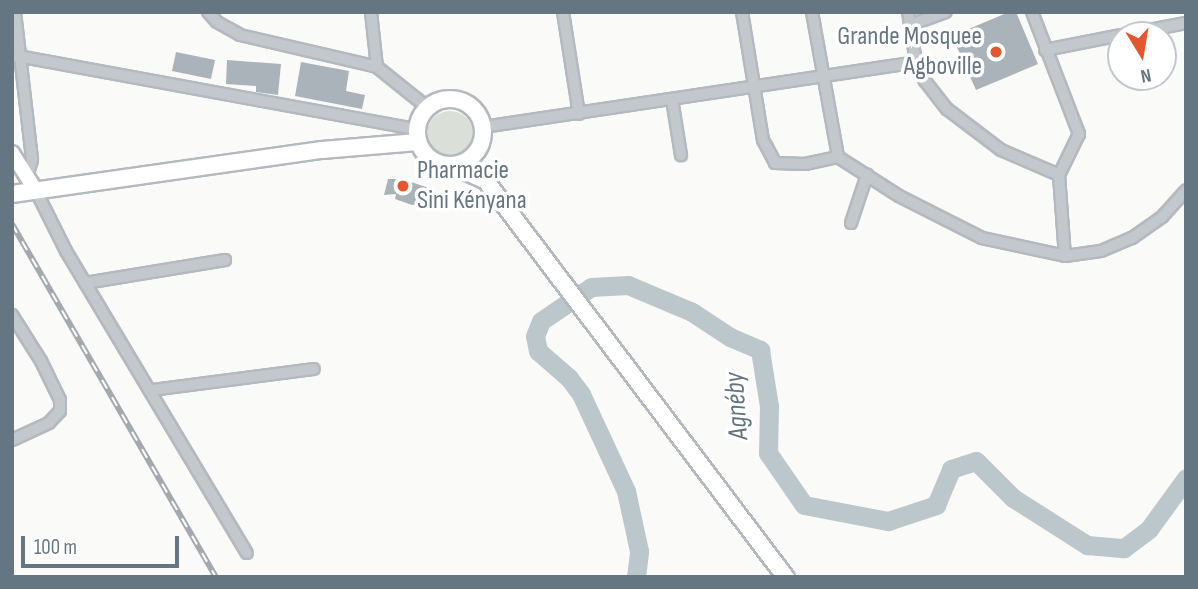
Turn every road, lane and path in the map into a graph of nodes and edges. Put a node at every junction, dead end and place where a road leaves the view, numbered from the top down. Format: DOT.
graph roads {
  1 [pos="15,12"];
  2 [pos="208,12"];
  3 [pos="371,12"];
  4 [pos="563,12"];
  5 [pos="742,12"];
  6 [pos="812,12"];
  7 [pos="908,12"];
  8 [pos="946,12"];
  9 [pos="1032,12"];
  10 [pos="910,25"];
  11 [pos="1107,38"];
  12 [pos="1045,50"];
  13 [pos="17,57"];
  14 [pos="916,62"];
  15 [pos="377,67"];
  16 [pos="822,76"];
  17 [pos="753,87"];
  18 [pos="672,99"];
  19 [pos="428,108"];
  20 [pos="579,114"];
  21 [pos="483,127"];
  22 [pos="418,135"];
  23 [pos="481,145"];
  24 [pos="12,153"];
  25 [pos="681,155"];
  26 [pos="838,157"];
  27 [pos="453,166"];
  28 [pos="867,175"];
  29 [pos="1059,175"];
  30 [pos="486,181"];
  31 [pos="31,183"];
  32 [pos="1186,190"];
  33 [pos="12,194"];
  34 [pos="851,223"];
  35 [pos="1065,257"];
  36 [pos="225,260"];
  37 [pos="85,283"];
  38 [pos="12,315"];
  39 [pos="314,369"];
  40 [pos="152,390"];
  41 [pos="12,440"];
  42 [pos="247,553"];
  43 [pos="786,577"];
  1 -- 13 [label="street"];
  2 -- 15 [label="street"];
  3 -- 15 [label="street"];
  4 -- 20 [label="street"];
  5 -- 17 [label="street"];
  6 -- 16 [label="street"];
  7 -- 10 [label="street"];
  8 -- 10 [label="street"];
  9 -- 12 [label="street"];
  10 -- 14 [label="street"];
  11 -- 12 [label="street"];
  12 -- 29 [label="street"];
  13 -- 22 [label="street"];
  13 -- 31 [label="street"];
  14 -- 16 [label="street"];
  14 -- 29 [label="street"];
  15 -- 19 [label="street"];
  16 -- 17 [label="street"];
  16 -- 26 [label="street"];
  17 -- 18 [label="street"];
  17 -- 26 [label="street"];
  18 -- 20 [label="street"];
  18 -- 25 [label="street"];
  19 -- 21 [label="main road"];
  19 -- 22 [label="main road"];
  20 -- 21 [label="street"];
  21 -- 23 [label="main road"];
  22 -- 27 [label="main road"];
  22 -- 31 [label="main road"];
  23 -- 27 [label="main road"];
  23 -- 30 [label="main road"];
  24 -- 31 [label="main road"];
  26 -- 28 [label="street"];
  27 -- 30 [label="main road"];
  28 -- 34 [label="street"];
  28 -- 35 [label="street"];
  29 -- 35 [label="street"];
  30 -- 43 [label="main road"];
  31 -- 33 [label="main road"];
  31 -- 37 [label="street"];
  32 -- 35 [label="street"];
  36 -- 37 [label="street"];
  37 -- 40 [label="street"];
  38 -- 41 [label="street"];
  39 -- 40 [label="street"];
  40 -- 42 [label="street"];
}
